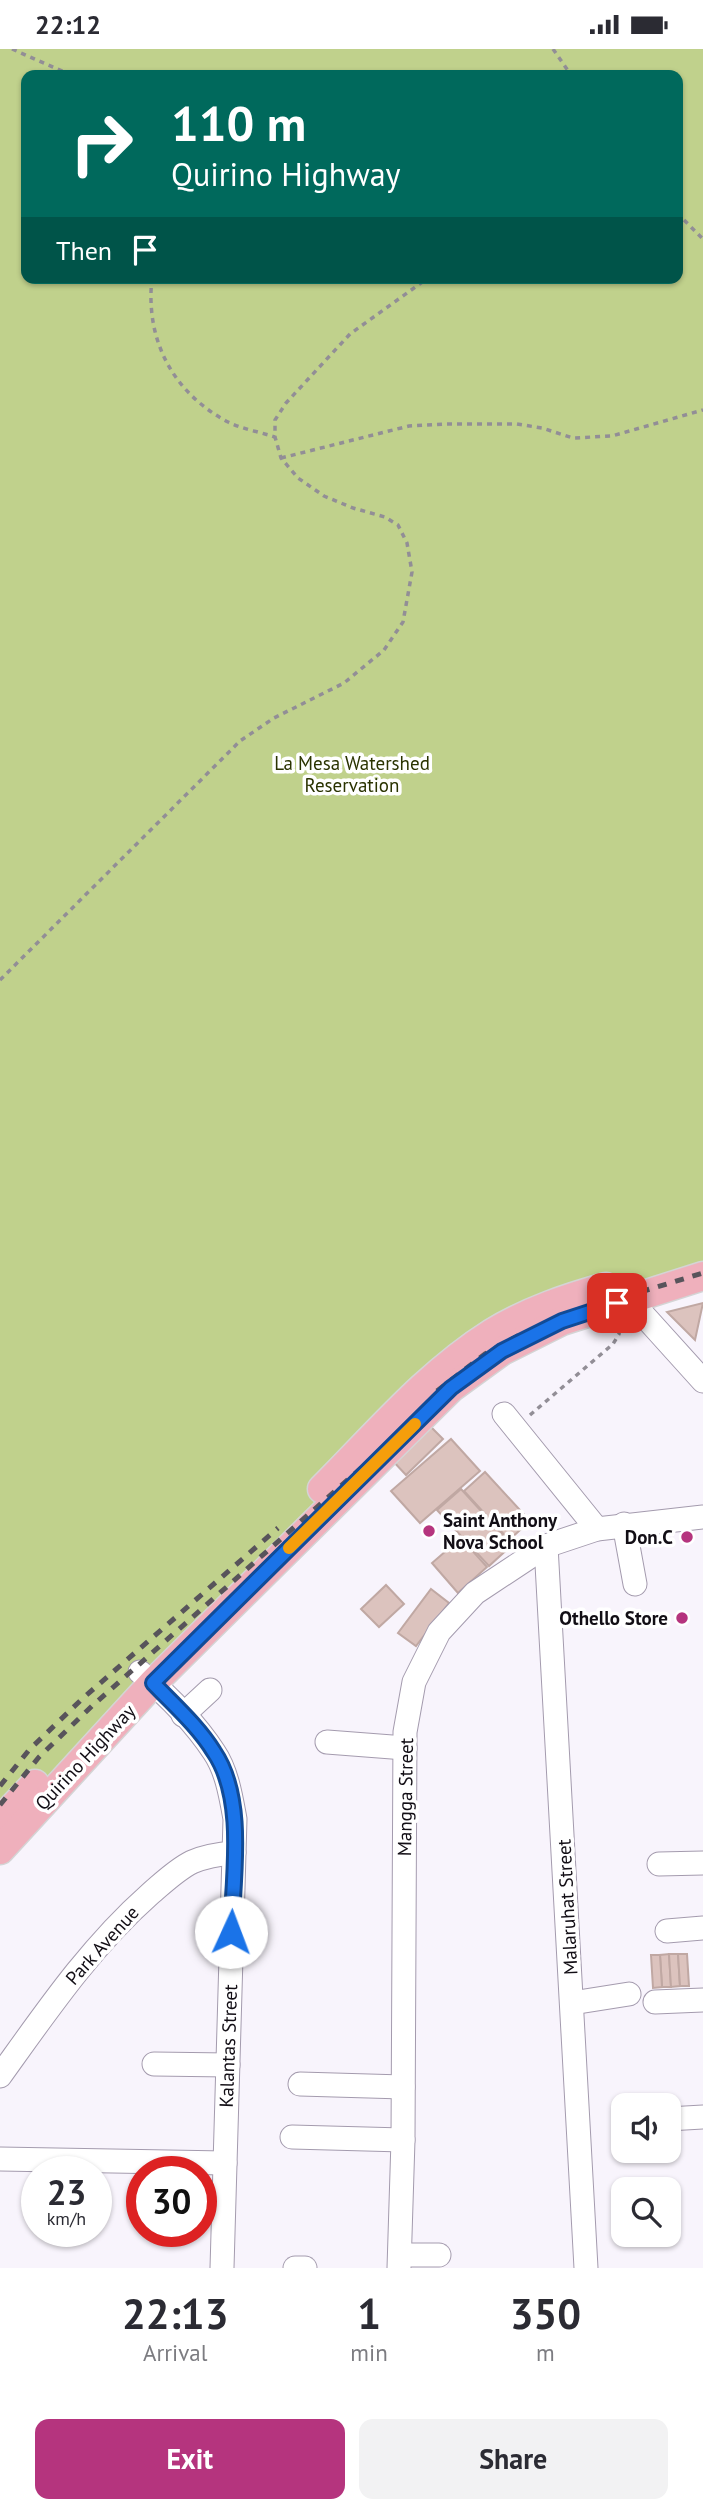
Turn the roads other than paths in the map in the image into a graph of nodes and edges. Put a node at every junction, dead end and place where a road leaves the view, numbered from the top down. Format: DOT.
graph roads {
  1 [pos="703,1258"];
  2 [pos="703,1276"];
  3 [pos="623,1301"];
  4 [pos="703,1381"];
  5 [pos="510,1421"];
  6 [pos="703,1517"];
  7 [pos="624,1524"];
  8 [pos="597,1529"];
  9 [pos="546,1546"];
  10 [pos="635,1584"];
  11 [pos="146,1678"];
  12 [pos="210,1690"];
  13 [pos="183,1714"];
  14 [pos="327,1742"];
  15 [pos="405,1748"];
  16 [pos="0,1821"];
  17 [pos="0,1850"];
  18 [pos="234,1853"];
  19 [pos="703,1863"];
  20 [pos="659,1864"];
  21 [pos="703,1928"];
  22 [pos="667,1931"];
  23 [pos="629,1994"];
  24 [pos="703,2000"];
  25 [pos="655,2002"];
  26 [pos="572,2003"];
  27 [pos="154,2064"];
  28 [pos="228,2065"];
  29 [pos="0,2076"];
  30 [pos="300,2084"];
  31 [pos="403,2087"];
  32 [pos="703,2117"];
  33 [pos="681,2118"];
  34 [pos="292,2137"];
  35 [pos="403,2140"];
  36 [pos="0,2159"];
  37 [pos="225,2163"];
  38 [pos="439,2255"];
  39 [pos="399,2262"];
  40 [pos="222,2268"];
  41 [pos="295,2268"];
  42 [pos="305,2268"];
  43 [pos="586,2268"];
  1 -- 11 [label="main road, Quirino Highway"];
  2 -- 3 [label="main road, Quirino Highway"];
  3 -- 4 [label="street"];
  3 -- 11 [label="main road, Quirino Highway"];
  5 -- 8 [label="street"];
  6 -- 7 [label="street, Mangga Street"];
  7 -- 8 [label="street, Mangga Street"];
  7 -- 10 [label="street"];
  8 -- 9 [label="street, Mangga Street"];
  9 -- 15 [label="street, Mangga Street"];
  9 -- 26 [label="street, Malaruhat Street"];
  11 -- 13 [label="street, Kalantas Street"];
  11 -- 16 [label="main road, Quirino Highway"];
  11 -- 17 [label="main road, Quirino Highway"];
  12 -- 13 [label="street"];
  13 -- 18 [label="street, Kalantas Street"];
  14 -- 15 [label="street"];
  15 -- 31 [label="street, Mangga Street"];
  18 -- 28 [label="street, Kalantas Street"];
  18 -- 29 [label="street, Park Avenue"];
  19 -- 20 [label="street"];
  21 -- 22 [label="street"];
  23 -- 26 [label="street"];
  24 -- 25 [label="street"];
  26 -- 43 [label="street, Malaruhat Street"];
  27 -- 28 [label="street"];
  28 -- 37 [label="street, Kalantas Street"];
  30 -- 31 [label="street"];
  31 -- 35 [label="street, Mangga Street"];
  32 -- 33 [label="street"];
  34 -- 35 [label="street"];
  35 -- 39 [label="street, Mangga Street"];
  36 -- 37 [label="street"];
  37 -- 40 [label="street, Kalantas Street"];
  38 -- 39 [label="street"];
  41 -- 42 [label="street"];
}
